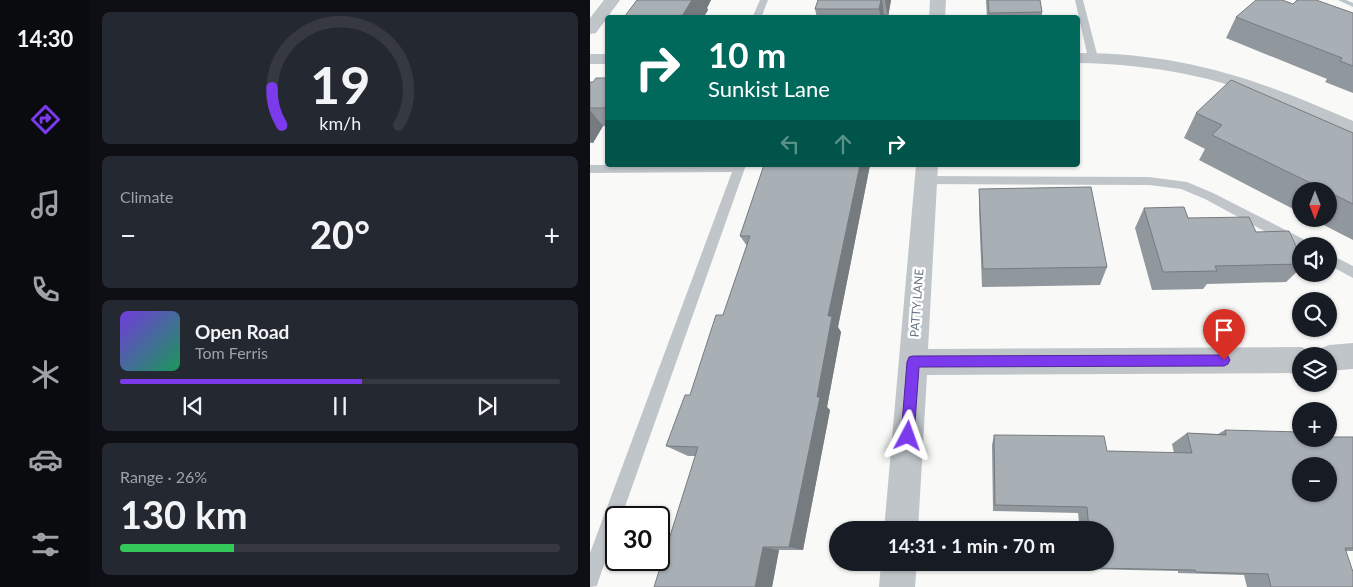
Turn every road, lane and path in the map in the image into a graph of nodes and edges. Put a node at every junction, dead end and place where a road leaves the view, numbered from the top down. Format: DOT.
graph roads {
  1 [pos="612,0"];
  2 [pos="764,0"];
  3 [pos="938,0"];
  4 [pos="1079,0"];
  5 [pos="595,15"];
  6 [pos="757,15"];
  7 [pos="937,15"];
  8 [pos="590,29"];
  9 [pos="1085,58"];
  10 [pos="590,59"];
  11 [pos="605,59"];
  12 [pos="1353,129"];
  13 [pos="739,167"];
  14 [pos="590,169"];
  15 [pos="927,172"];
  16 [pos="1292,240"];
  17 [pos="1337,263"];
  18 [pos="1353,272"];
  19 [pos="1353,356"];
  20 [pos="1337,357"];
  21 [pos="1292,360"];
  22 [pos="913,362"];
  23 [pos="902,521"];
  24 [pos="898,571"];
  25 [pos="590,579"];
  26 [pos="897,587"];
  1 -- 5 [label="street"];
  2 -- 6 [label="lane"];
  3 -- 7 [label="street"];
  4 -- 9 [label="lane"];
  5 -- 8 [label="street"];
  9 -- 12 [label="street"];
  10 -- 11 [label="street"];
  13 -- 14 [label="lane"];
  13 -- 25 [label="lane"];
  15 -- 16 [label="lane"];
  15 -- 22 [label="street, PATTY LANE"];
  17 -- 18 [label="lane"];
  19 -- 20 [label="street"];
  21 -- 22 [label="street"];
  22 -- 23 [label="street, PATTY LANE"];
  24 -- 26 [label="street"];
}
